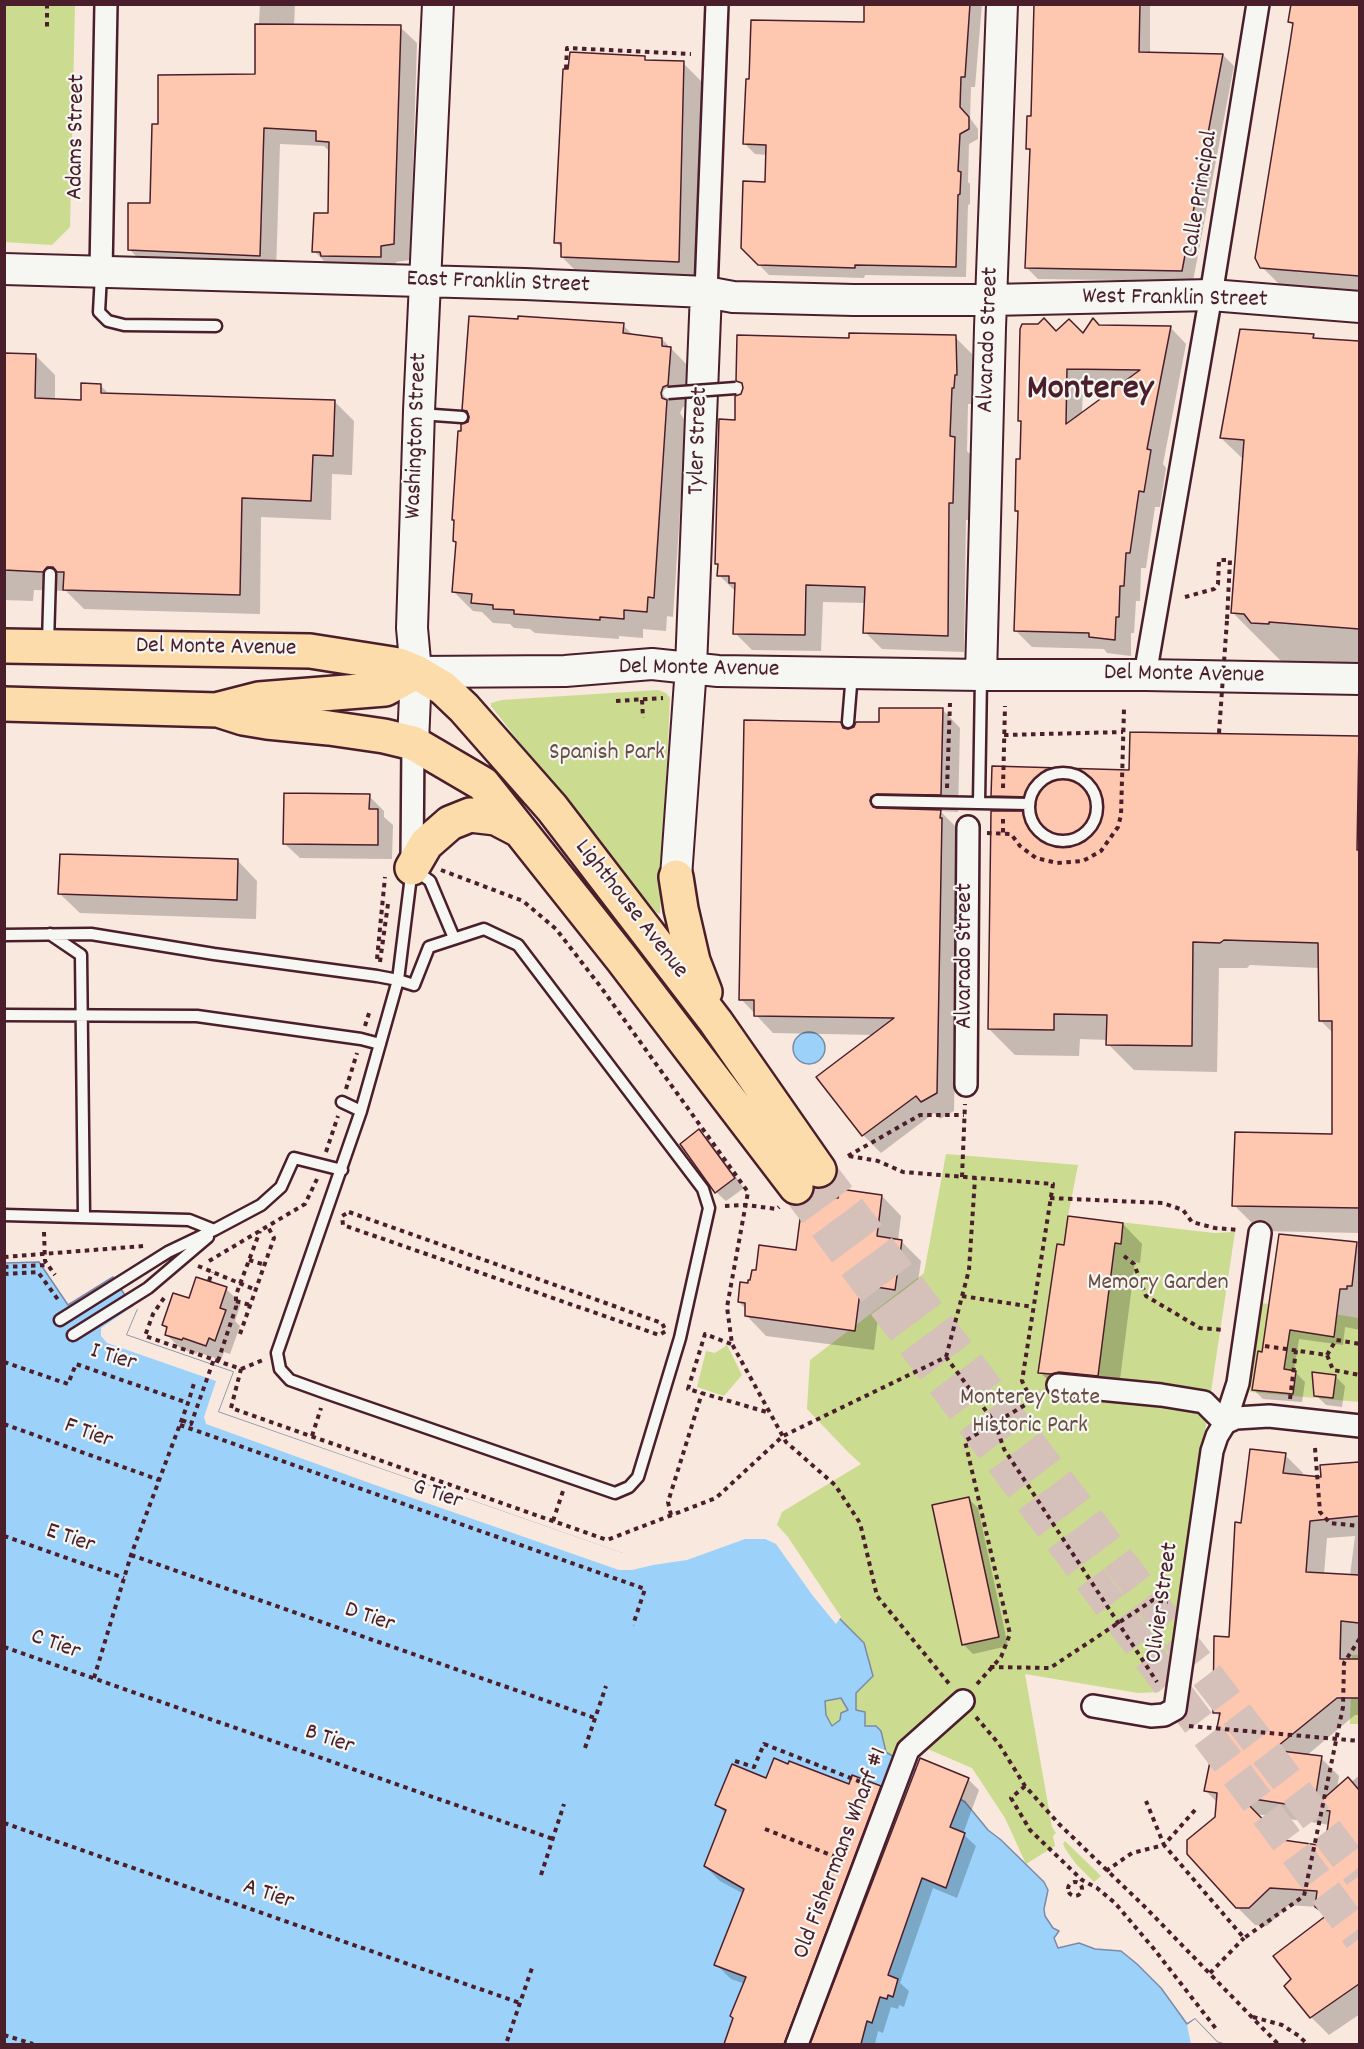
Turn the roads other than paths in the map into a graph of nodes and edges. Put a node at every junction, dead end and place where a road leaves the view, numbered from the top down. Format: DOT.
graph roads {
  1 [pos="106,4"];
  2 [pos="438,4"];
  3 [pos="717,4"];
  4 [pos="1002,4"];
  5 [pos="1258,4"];
  6 [pos="4,269"];
  7 [pos="101,272"];
  8 [pos="424,282"];
  9 [pos="706,292"];
  10 [pos="1211,295"];
  11 [pos="991,300"];
  12 [pos="1359,307"];
  13 [pos="216,326"];
  14 [pos="736,388"];
  15 [pos="668,393"];
  16 [pos="419,414"];
  17 [pos="462,417"];
  18 [pos="50,574"];
  19 [pos="4,646"];
  20 [pos="48,646"];
  21 [pos="691,667"];
  22 [pos="416,672"];
  23 [pos="852,673"];
  24 [pos="981,675"];
  25 [pos="1145,675"];
  26 [pos="1359,679"];
  27 [pos="4,704"];
  28 [pos="218,710"];
  29 [pos="848,722"];
  30 [pos="412,743"];
  31 [pos="877,801"];
  32 [pos="979,803"];
  33 [pos="1029,804"];
  34 [pos="519,830"];
  35 [pos="968,830"];
  36 [pos="412,868"];
  37 [pos="676,877"];
  38 [pos="4,934"];
  39 [pos="50,934"];
  40 [pos="454,938"];
  41 [pos="398,980"];
  42 [pos="4,1015"];
  43 [pos="82,1015"];
  44 [pos="716,1022"];
  45 [pos="380,1044"];
  46 [pos="966,1085"];
  47 [pos="342,1102"];
  48 [pos="361,1111"];
  49 [pos="342,1170"];
  50 [pos="4,1215"];
  51 [pos="84,1216"];
  52 [pos="214,1230"];
  53 [pos="1260,1233"];
  54 [pos="60,1320"];
  55 [pos="73,1335"];
  56 [pos="1058,1385"];
  57 [pos="1225,1423"];
  58 [pos="1359,1426"];
  59 [pos="963,1701"];
  60 [pos="1093,1706"];
  61 [pos="797,2044"];
  1 -- 7 [label="street, Adams Street"];
  2 -- 8 [label="main road, Washington Street"];
  3 -- 9 [label="street, Tyler Street"];
  4 -- 11 [label="main road, Alvarado Street"];
  5 -- 10 [label="street, Calle Principal"];
  6 -- 7 [label="main road, East Franklin Street"];
  7 -- 8 [label="main road, East Franklin Street"];
  7 -- 13 [label="lane"];
  8 -- 9 [label="main road, East Franklin Street"];
  8 -- 16 [label="main road, Washington Street"];
  9 -- 11 [label="main road, East Franklin Street"];
  9 -- 21 [label="main road, Tyler Street"];
  10 -- 11 [label="main road, West Franklin Street"];
  10 -- 12 [label="main road, West Franklin Street"];
  10 -- 25 [label="street, Calle Principal"];
  11 -- 24 [label="main road, Alvarado Street"];
  14 -- 15 [label="lane, bridge"];
  16 -- 17 [label="lane"];
  16 -- 22 [label="main road, Washington Street"];
  18 -- 20 [label="lane"];
  19 -- 20 [label="main road, Del Monte Avenue"];
  20 -- 22 [label="main road, Del Monte Avenue"];
  21 -- 22 [label="main road, Del Monte Avenue"];
  21 -- 23 [label="main road, Del Monte Avenue"];
  21 -- 37 [label="main road, Tyler Street"];
  22 -- 28 [label="main road"];
  22 -- 30 [label="main road, Washington Street"];
  22 -- 44 [label="main road, Lighthouse Avenue"];
  23 -- 24 [label="main road, Del Monte Avenue"];
  23 -- 29 [label="lane"];
  24 -- 25 [label="main road, Del Monte Avenue"];
  24 -- 32 [label="lane"];
  25 -- 26 [label="main road, Del Monte Avenue"];
  27 -- 28 [label="main road"];
  28 -- 30 [label="main road"];
  30 -- 34 [label="main road, Lighthouse Avenue"];
  30 -- 36 [label="street, Washington Street"];
  31 -- 32 [label="lane"];
  32 -- 33 [label="lane"];
  33 -- 33 [label="lane"];
  34 -- 36 [label="main road"];
  34 -- 44 [label="main road, Lighthouse Avenue"];
  35 -- 46 [label="street, Alvarado Street"];
  36 -- 40 [label="lane"];
  36 -- 41 [label="lane"];
  37 -- 44 [label="main road"];
  38 -- 39 [label="lane"];
  39 -- 41 [label="lane"];
  39 -- 43 [label="lane"];
  40 -- 41 [label="lane"];
  40 -- 49 [label="lane"];
  41 -- 45 [label="lane"];
  42 -- 43 [label="lane"];
  43 -- 45 [label="lane"];
  43 -- 51 [label="lane"];
  45 -- 48 [label="lane"];
  47 -- 48 [label="lane"];
  48 -- 49 [label="lane"];
  49 -- 52 [label="lane"];
  50 -- 51 [label="lane"];
  51 -- 52 [label="lane"];
  52 -- 54 [label="lane"];
  52 -- 55 [label="lane"];
  53 -- 57 [label="street, Olivier Street"];
  56 -- 57 [label="street"];
  57 -- 58 [label="street"];
  57 -- 60 [label="street, Olivier Street"];
  59 -- 61 [label="street, Old Fishermans Wharf #1"];
}
